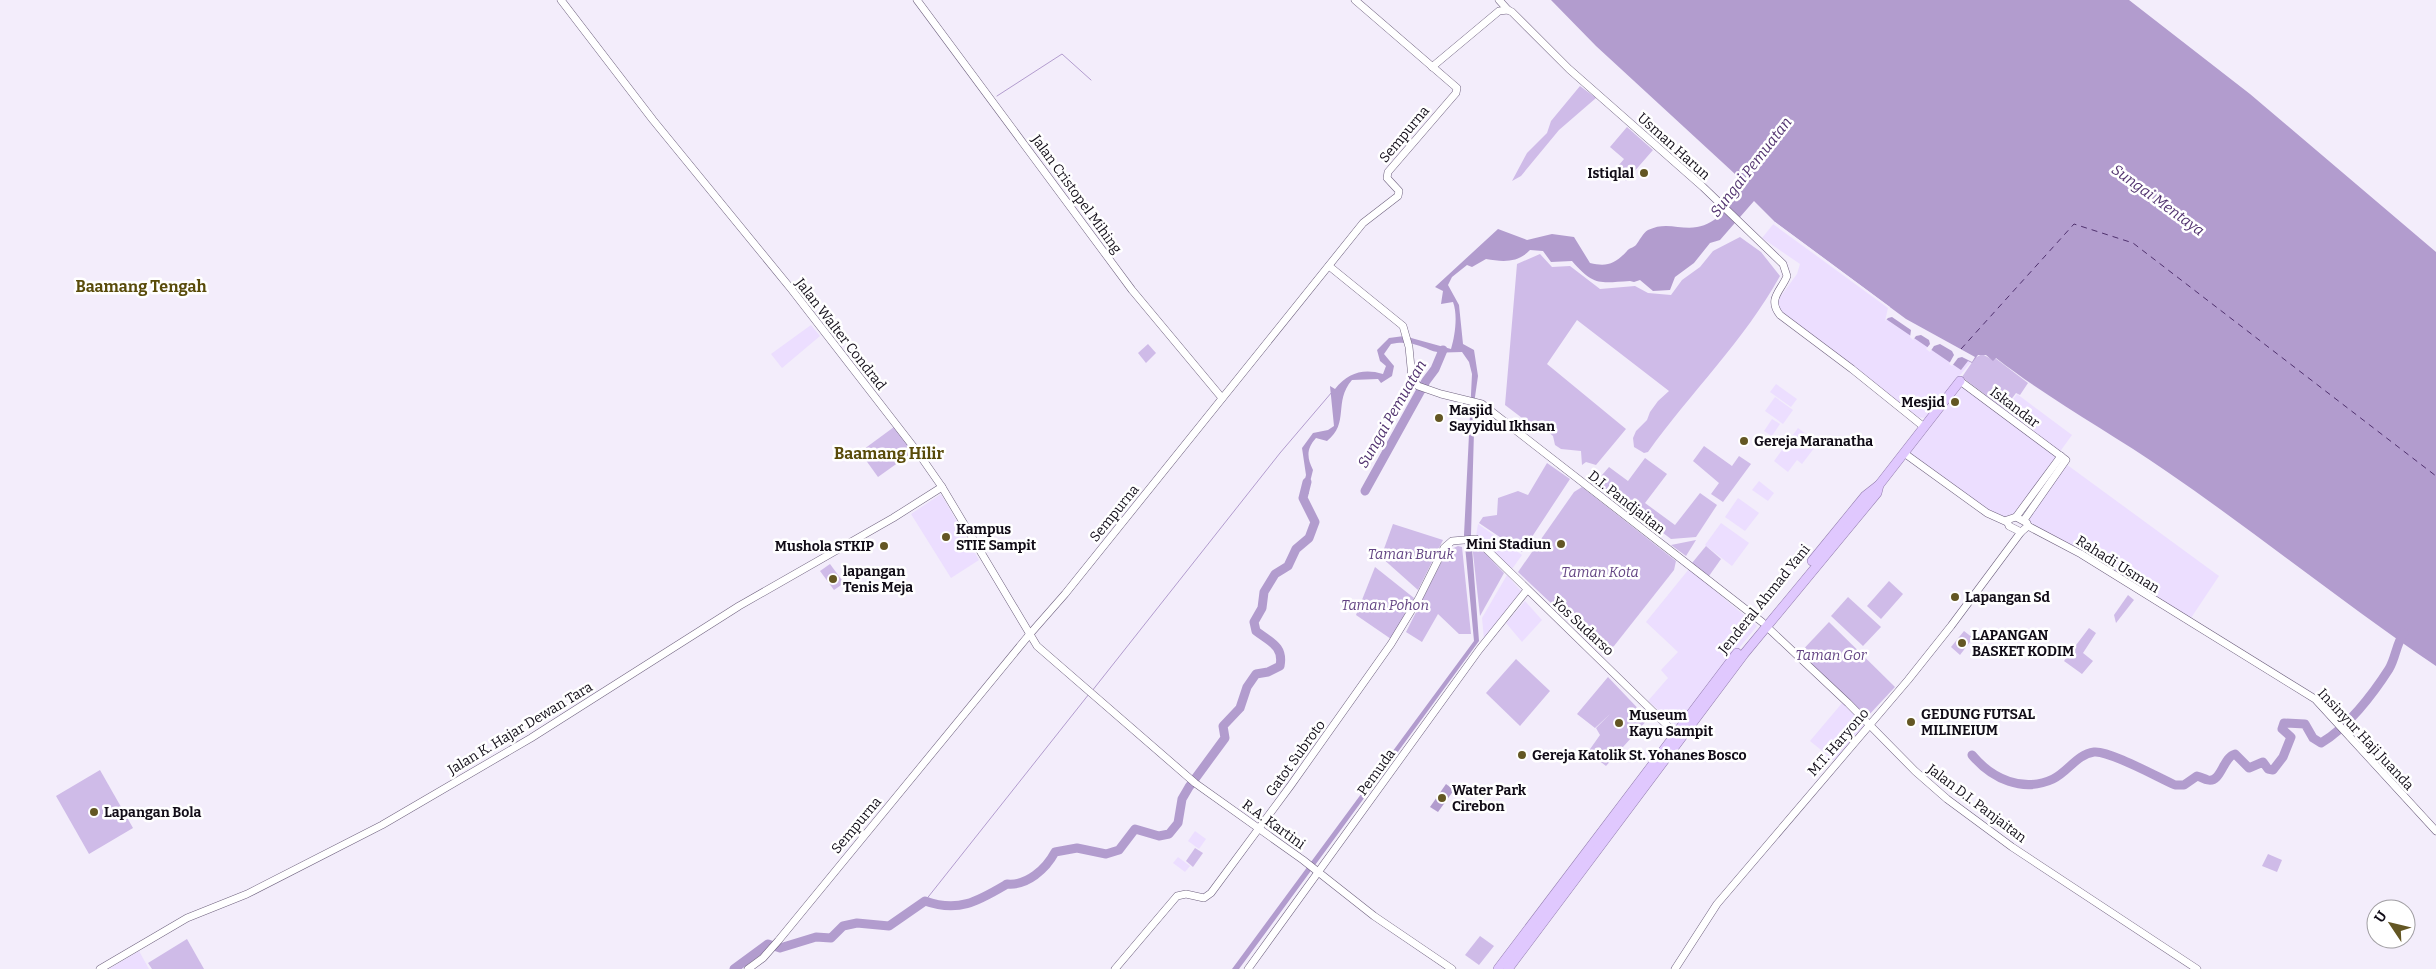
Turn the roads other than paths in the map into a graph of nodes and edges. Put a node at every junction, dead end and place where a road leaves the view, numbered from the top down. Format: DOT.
graph roads {
  1 [pos="561,0"];
  2 [pos="918,0"];
  3 [pos="1355,0"];
  4 [pos="1361,0"];
  5 [pos="1499,0"];
  6 [pos="1508,10"];
  7 [pos="1434,67"];
  8 [pos="1329,266"];
  9 [pos="1960,381"];
  10 [pos="1222,398"];
  11 [pos="1924,427"];
  12 [pos="1904,453"];
  13 [pos="2061,458"];
  14 [pos="942,487"];
  15 [pos="2016,517"];
  16 [pos="2007,522"];
  17 [pos="2026,523"];
  18 [pos="2021,532"];
  19 [pos="1472,538"];
  20 [pos="1527,590"];
  21 [pos="1764,624"];
  22 [pos="2193,626"];
  23 [pos="1029,634"];
  24 [pos="1091,692"];
  25 [pos="1869,726"];
  26 [pos="1679,737"];
  27 [pos="1667,752"];
  28 [pos="1259,828"];
  29 [pos="2436,831"];
  30 [pos="1317,871"];
  31 [pos="100,969"];
  32 [pos="748,969"];
  33 [pos="1115,969"];
  34 [pos="1248,969"];
  35 [pos="1452,969"];
  36 [pos="1498,969"];
  37 [pos="1508,969"];
  38 [pos="1675,969"];
  39 [pos="2197,969"];
  1 -- 14 [label="street, Jalan Walter Condrad"];
  2 -- 10 [label="street, Jalan Cristopel Mihing"];
  3 -- 7 [label="street"];
  4 -- 7 [label="street"];
  5 -- 6 [label="street, Usman Harun"];
  6 -- 7 [label="street"];
  6 -- 11 [label="street, Usman Harun"];
  7 -- 8 [label="street, Sempurna"];
  8 -- 10 [label="street, Sempurna"];
  8 -- 21 [label="street, D.I. Pandjaitan"];
  9 -- 11 [label="highway, Jenderal Ahmad Yani"];
  9 -- 13 [label="street, Iskandar"];
  10 -- 23 [label="street, Sempurna"];
  11 -- 12 [label="highway, Jenderal Ahmad Yani"];
  12 -- 16 [label="street"];
  12 -- 21 [label="highway, Jenderal Ahmad Yani"];
  13 -- 15 [label="street"];
  13 -- 17 [label="street, M.T. Haryono"];
  14 -- 23 [label="street, Jalan Walter Condrad"];
  14 -- 31 [label="street, Jalan K. Hajar Dewan Tara"];
  15 -- 16 [label="street"];
  15 -- 17 [label="street, Rahadi Usman"];
  16 -- 18 [label="street"];
  17 -- 18 [label="street, M.T. Haryono"];
  17 -- 22 [label="street, Rahadi Usman"];
  18 -- 25 [label="street, M.T. Haryono"];
  19 -- 20 [label="street, Yos Sudarso"];
  19 -- 28 [label="street, Gatot Subroto"];
  20 -- 26 [label="street, Yos Sudarso"];
  20 -- 30 [label="street, Pemuda"];
  21 -- 25 [label="street, Jalan D.I. Panjaitan"];
  21 -- 26 [label="highway, Jenderal Ahmad Yani"];
  21 -- 26 [label="highway, Jenderal Ahmad Yani"];
  22 -- 29 [label="street, Insinyur Haji Juanda"];
  23 -- 24 [label="street, Jalan Walter Condrad"];
  23 -- 32 [label="street, Sempurna"];
  24 -- 28 [label="street, R.A. Kartini"];
  25 -- 38 [label="street, M.T. Haryono"];
  25 -- 39 [label="street, Jalan D.I. Panjaitan"];
  26 -- 27 [label="highway"];
  27 -- 36 [label="highway"];
  27 -- 37 [label="highway"];
  28 -- 30 [label="street, R.A. Kartini"];
  28 -- 33 [label="street, Gatot Subroto"];
  30 -- 34 [label="street, Pemuda"];
  30 -- 35 [label="street, R.A. Kartini"];
}
